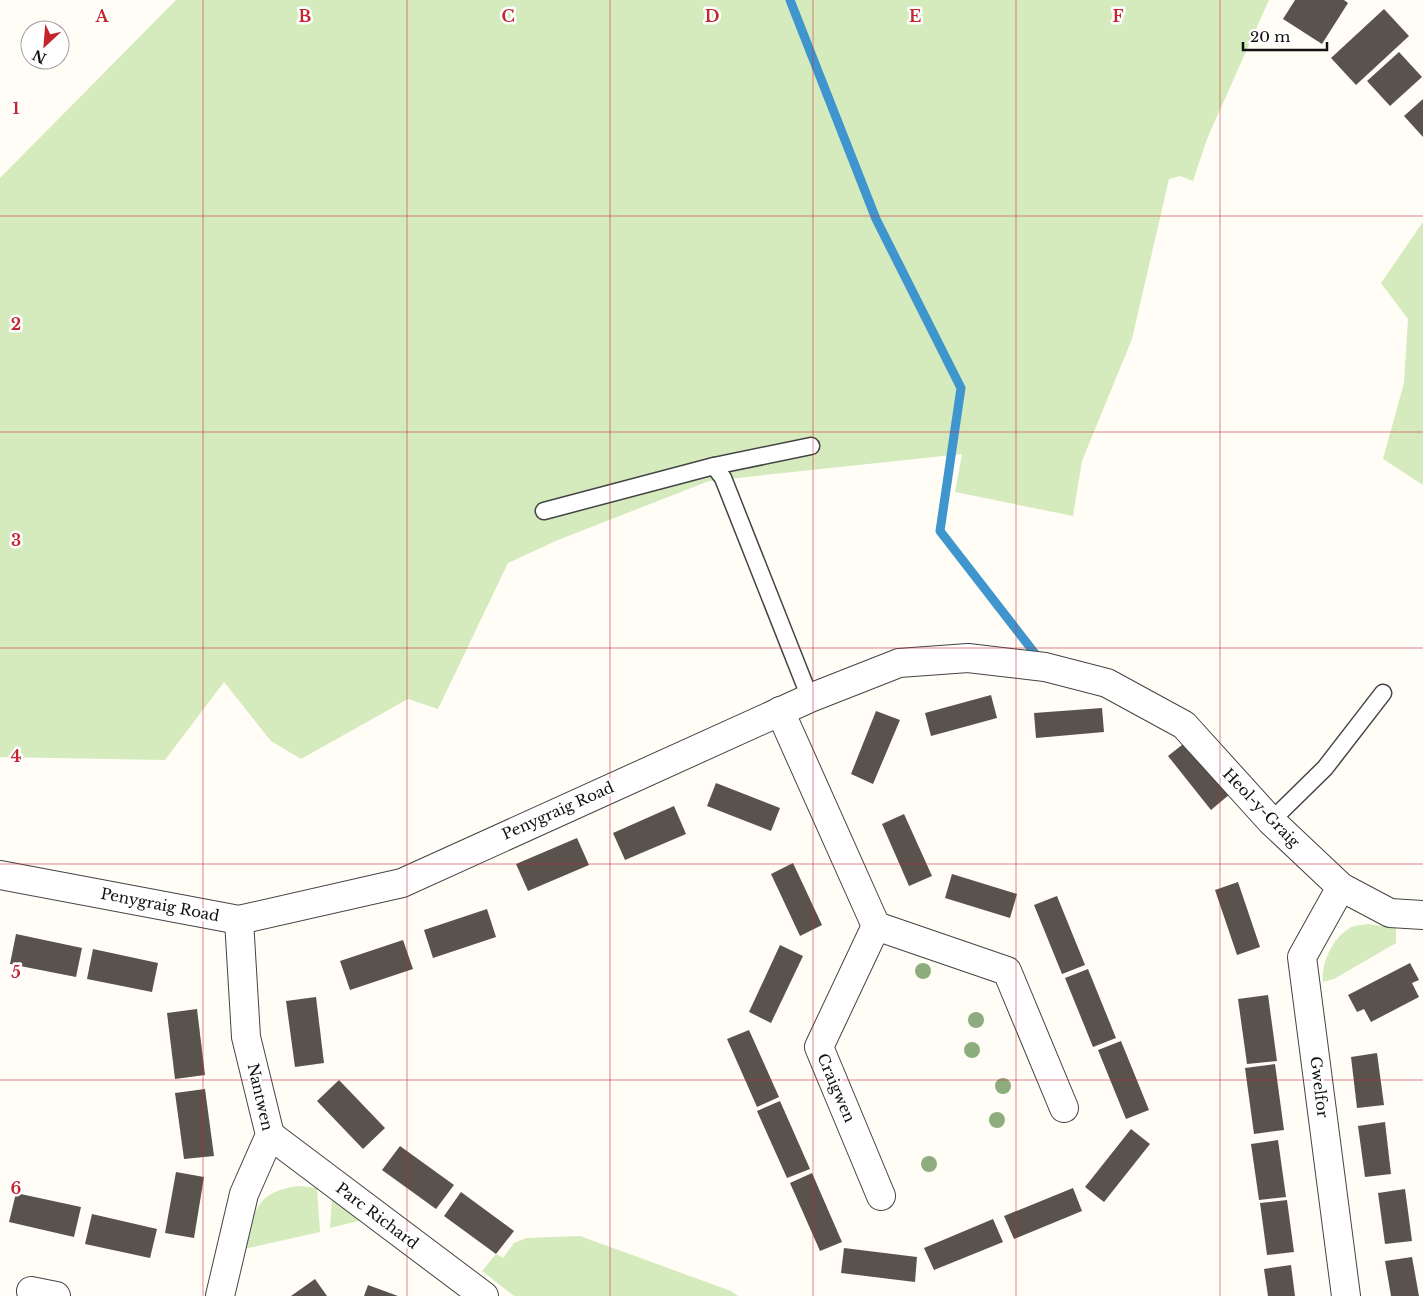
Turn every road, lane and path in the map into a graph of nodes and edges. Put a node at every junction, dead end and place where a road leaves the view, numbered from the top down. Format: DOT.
graph roads {
  1 [pos="811,446"];
  2 [pos="714,466"];
  3 [pos="544,511"];
  4 [pos="1107,683"];
  5 [pos="1383,693"];
  6 [pos="810,698"];
  7 [pos="780,710"];
  8 [pos="1271,821"];
  9 [pos="0,875"];
  10 [pos="1341,887"];
  11 [pos="1423,915"];
  12 [pos="239,920"];
  13 [pos="876,926"];
  14 [pos="1064,1108"];
  15 [pos="270,1135"];
  16 [pos="881,1196"];
  17 [pos="220,1296"];
  18 [pos="484,1296"];
  19 [pos="1346,1296"];
  1 -- 2 [label="lane"];
  2 -- 3 [label="lane"];
  2 -- 6 [label="lane"];
  4 -- 6 [label="street, Penygraig Road"];
  4 -- 8 [label="street, Heol-y-Graig"];
  5 -- 8 [label="lane"];
  6 -- 7 [label="street, Penygraig Road"];
  7 -- 12 [label="street, Penygraig Road"];
  7 -- 13 [label="street"];
  8 -- 10 [label="street, Heol-y-Graig"];
  9 -- 12 [label="street, Penygraig Road"];
  10 -- 11 [label="street, Heol-y-Graig"];
  10 -- 19 [label="street, Gwelfor"];
  12 -- 15 [label="street, Nantwen"];
  13 -- 14 [label="street"];
  13 -- 16 [label="street, Craigwen"];
  15 -- 17 [label="street, Nantwen"];
  15 -- 18 [label="street, Parc Richard"];
}
